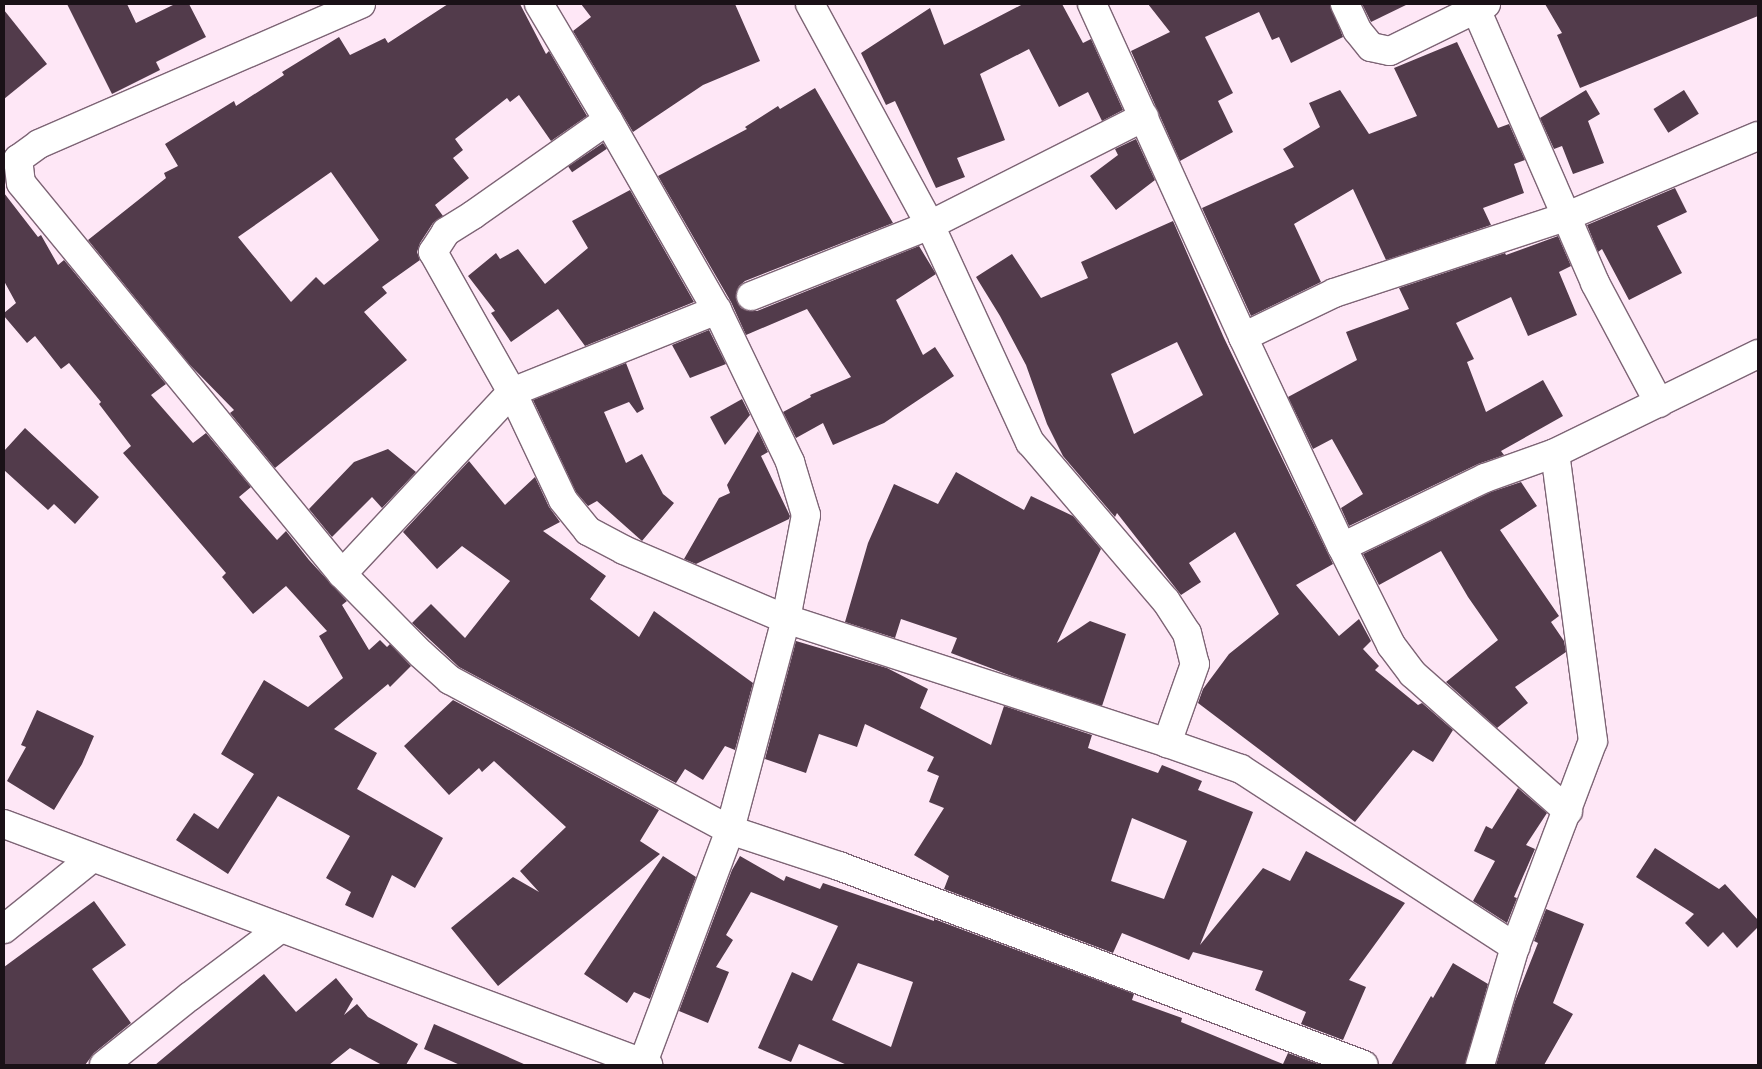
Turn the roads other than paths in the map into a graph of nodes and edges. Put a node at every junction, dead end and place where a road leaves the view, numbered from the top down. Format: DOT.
graph roads {
  1 [pos="361,4"];
  2 [pos="538,4"];
  3 [pos="810,4"];
  4 [pos="1092,4"];
  5 [pos="1345,4"];
  6 [pos="1481,7"];
  7 [pos="1144,117"];
  8 [pos="608,120"];
  9 [pos="1758,136"];
  10 [pos="1565,217"];
  11 [pos="930,225"];
  12 [pos="751,296"];
  13 [pos="717,310"];
  14 [pos="1243,337"];
  15 [pos="1758,354"];
  16 [pos="512,392"];
  17 [pos="1659,403"];
  18 [pos="1555,453"];
  19 [pos="1342,547"];
  20 [pos="342,574"];
  21 [pos="786,619"];
  22 [pos="1167,743"];
  23 [pos="1568,811"];
  24 [pos="4,824"];
  25 [pos="730,830"];
  26 [pos="92,858"];
  27 [pos="281,928"];
  28 [pos="4,929"];
  29 [pos="1514,947"];
  30 [pos="602,1058"];
  31 [pos="646,1064"];
  32 [pos="104,1065"];
  33 [pos="1364,1065"];
  34 [pos="1480,1065"];
  1 -- 20 [label="street"];
  2 -- 8 [label="street"];
  3 -- 11 [label="street"];
  4 -- 7 [label="street"];
  5 -- 6 [label="street"];
  6 -- 10 [label="street"];
  7 -- 11 [label="street"];
  7 -- 14 [label="street"];
  8 -- 13 [label="street"];
  8 -- 16 [label="street"];
  9 -- 10 [label="street"];
  10 -- 14 [label="street"];
  10 -- 17 [label="street"];
  11 -- 12 [label="street"];
  11 -- 22 [label="street"];
  13 -- 16 [label="street"];
  13 -- 21 [label="street"];
  14 -- 19 [label="street"];
  15 -- 17 [label="street"];
  16 -- 20 [label="street"];
  16 -- 21 [label="street"];
  17 -- 18 [label="street"];
  18 -- 19 [label="street"];
  18 -- 23 [label="street"];
  19 -- 23 [label="street"];
  20 -- 25 [label="street"];
  21 -- 22 [label="street"];
  21 -- 25 [label="street"];
  22 -- 29 [label="street"];
  23 -- 29 [label="street"];
  24 -- 26 [label="street"];
  25 -- 31 [label="street"];
  25 -- 33 [label="street"];
  26 -- 27 [label="street"];
  26 -- 28 [label="street"];
  27 -- 30 [label="street"];
  27 -- 32 [label="street"];
  29 -- 34 [label="street"];
  30 -- 31 [label="street"];
}
